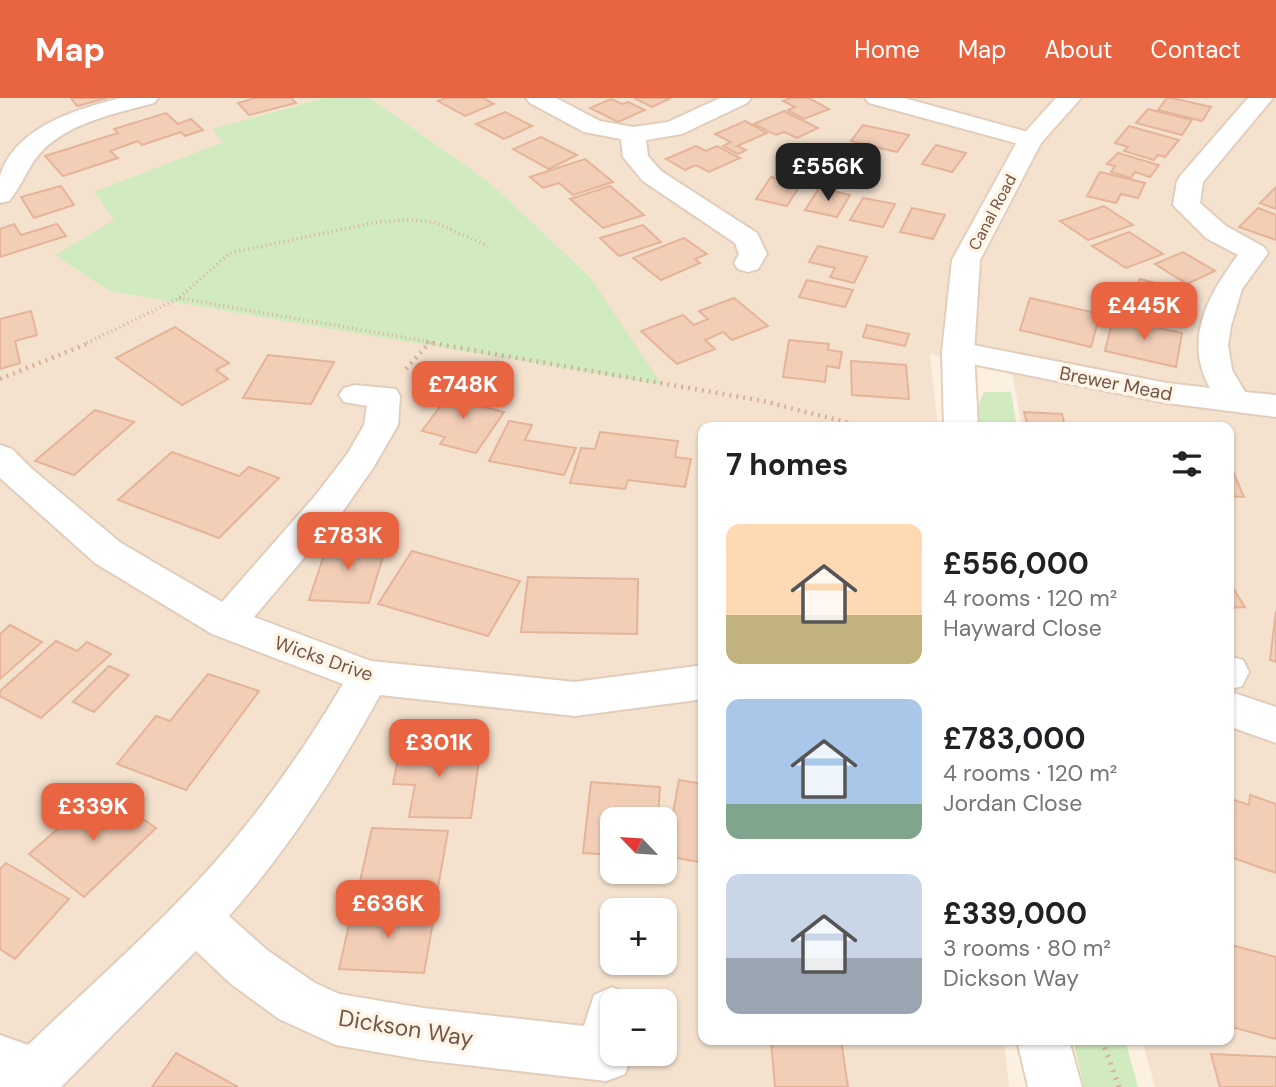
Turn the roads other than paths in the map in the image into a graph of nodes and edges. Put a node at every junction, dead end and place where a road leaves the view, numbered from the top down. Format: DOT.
graph roads {
  1 [pos="146,98"];
  2 [pos="538,98"];
  3 [pos="739,98"];
  4 [pos="877,98"];
  5 [pos="1069,98"];
  6 [pos="1261,98"];
  7 [pos="633,134"];
  8 [pos="1030,140"];
  9 [pos="0,195"];
  10 [pos="1265,257"];
  11 [pos="748,263"];
  12 [pos="958,352"];
  13 [pos="379,389"];
  14 [pos="1233,400"];
  15 [pos="1276,406"];
  16 [pos="961,422"];
  17 [pos="7,474"];
  18 [pos="226,623"];
  19 [pos="369,677"];
  20 [pos="698,683"];
  21 [pos="1234,710"];
  22 [pos="1276,726"];
  23 [pos="195,917"];
  24 [pos="1044,1045"];
  25 [pos="600,1054"];
  26 [pos="22,1074"];
  27 [pos="1055,1087"];
  1 -- 9 [label="street"];
  2 -- 7 [label="street"];
  3 -- 7 [label="street"];
  4 -- 8 [label="street"];
  5 -- 8 [label="street, Canal Road"];
  6 -- 10 [label="street"];
  7 -- 11 [label="street"];
  8 -- 12 [label="street, Canal Road"];
  10 -- 14 [label="street"];
  12 -- 14 [label="street, Brewer Mead"];
  12 -- 16 [label="street, Canal Road"];
  13 -- 18 [label="street"];
  14 -- 15 [label="street, Brewer Mead"];
  17 -- 18 [label="street, Wicks Drive"];
  18 -- 19 [label="street, Wicks Drive"];
  19 -- 20 [label="street, Wicks Drive"];
  19 -- 23 [label="street"];
  21 -- 22 [label="street"];
  23 -- 25 [label="street, Dickson Way"];
  23 -- 26 [label="street"];
  24 -- 27 [label="street"];
}
